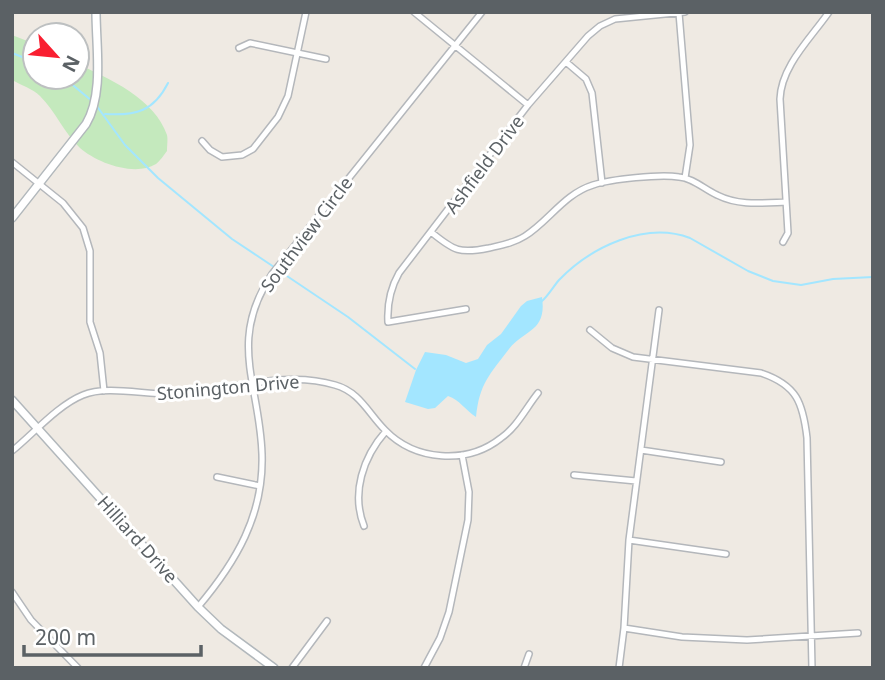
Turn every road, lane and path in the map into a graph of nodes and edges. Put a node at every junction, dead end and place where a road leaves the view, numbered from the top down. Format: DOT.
graph roads {
  1 [pos="96,12"];
  2 [pos="306,12"];
  3 [pos="414,12"];
  4 [pos="482,12"];
  5 [pos="685,12"];
  6 [pos="679,13"];
  7 [pos="827,13"];
  8 [pos="455,45"];
  9 [pos="239,47"];
  10 [pos="298,52"];
  11 [pos="326,59"];
  12 [pos="566,62"];
  13 [pos="528,105"];
  14 [pos="202,141"];
  15 [pos="12,162"];
  16 [pos="685,178"];
  17 [pos="39,183"];
  18 [pos="602,183"];
  19 [pos="786,202"];
  20 [pos="12,218"];
  21 [pos="431,232"];
  22 [pos="783,242"];
  23 [pos="466,309"];
  24 [pos="659,310"];
  25 [pos="590,330"];
  26 [pos="653,359"];
  27 [pos="251,384"];
  28 [pos="104,391"];
  29 [pos="538,393"];
  30 [pos="12,400"];
  31 [pos="39,429"];
  32 [pos="386,431"];
  33 [pos="641,450"];
  34 [pos="12,451"];
  35 [pos="462,455"];
  36 [pos="721,462"];
  37 [pos="574,475"];
  38 [pos="216,477"];
  39 [pos="636,481"];
  40 [pos="260,486"];
  41 [pos="364,526"];
  42 [pos="629,540"];
  43 [pos="726,554"];
  44 [pos="12,592"];
  45 [pos="198,607"];
  46 [pos="327,621"];
  47 [pos="624,628"];
  48 [pos="858,632"];
  49 [pos="812,635"];
  50 [pos="528,654"];
  51 [pos="78,668"];
  52 [pos="274,668"];
  53 [pos="292,668"];
  54 [pos="424,668"];
  55 [pos="524,668"];
  56 [pos="619,668"];
  57 [pos="812,668"];
  1 -- 17 [label="street"];
  2 -- 10 [label="street"];
  3 -- 8 [label="street"];
  4 -- 8 [label="street, Southview Circle"];
  5 -- 6 [label="street, Ashfield Drive"];
  6 -- 12 [label="street, Ashfield Drive"];
  6 -- 16 [label="street"];
  7 -- 19 [label="street"];
  8 -- 13 [label="street"];
  8 -- 27 [label="street, Southview Circle"];
  9 -- 10 [label="street"];
  10 -- 11 [label="street"];
  10 -- 14 [label="street"];
  12 -- 13 [label="street, Ashfield Drive"];
  12 -- 18 [label="street"];
  13 -- 21 [label="street, Ashfield Drive"];
  15 -- 17 [label="street"];
  16 -- 18 [label="street"];
  16 -- 19 [label="street"];
  17 -- 20 [label="street"];
  17 -- 28 [label="street"];
  18 -- 21 [label="street"];
  19 -- 22 [label="street"];
  21 -- 23 [label="street, Ashfield Drive"];
  24 -- 26 [label="street"];
  25 -- 26 [label="street"];
  26 -- 33 [label="street"];
  26 -- 49 [label="street"];
  27 -- 28 [label="street, Stonington Drive"];
  27 -- 32 [label="street, Stonington Drive"];
  27 -- 40 [label="street, Southview Circle"];
  28 -- 31 [label="street, Stonington Drive"];
  29 -- 35 [label="street, Stonington Drive"];
  30 -- 31 [label="street, Hilliard Drive"];
  31 -- 34 [label="street, Stonington Drive"];
  31 -- 45 [label="street, Hilliard Drive"];
  32 -- 35 [label="street, Stonington Drive"];
  32 -- 41 [label="street"];
  33 -- 36 [label="street"];
  33 -- 39 [label="street"];
  35 -- 54 [label="street"];
  37 -- 39 [label="street"];
  38 -- 40 [label="street"];
  39 -- 42 [label="street"];
  40 -- 45 [label="street, Southview Circle"];
  42 -- 43 [label="street"];
  42 -- 47 [label="street"];
  44 -- 51 [label="street"];
  45 -- 52 [label="street, Hilliard Drive"];
  46 -- 53 [label="street"];
  47 -- 49 [label="street"];
  47 -- 56 [label="street"];
  48 -- 49 [label="street"];
  49 -- 57 [label="street"];
  50 -- 55 [label="street"];
}
